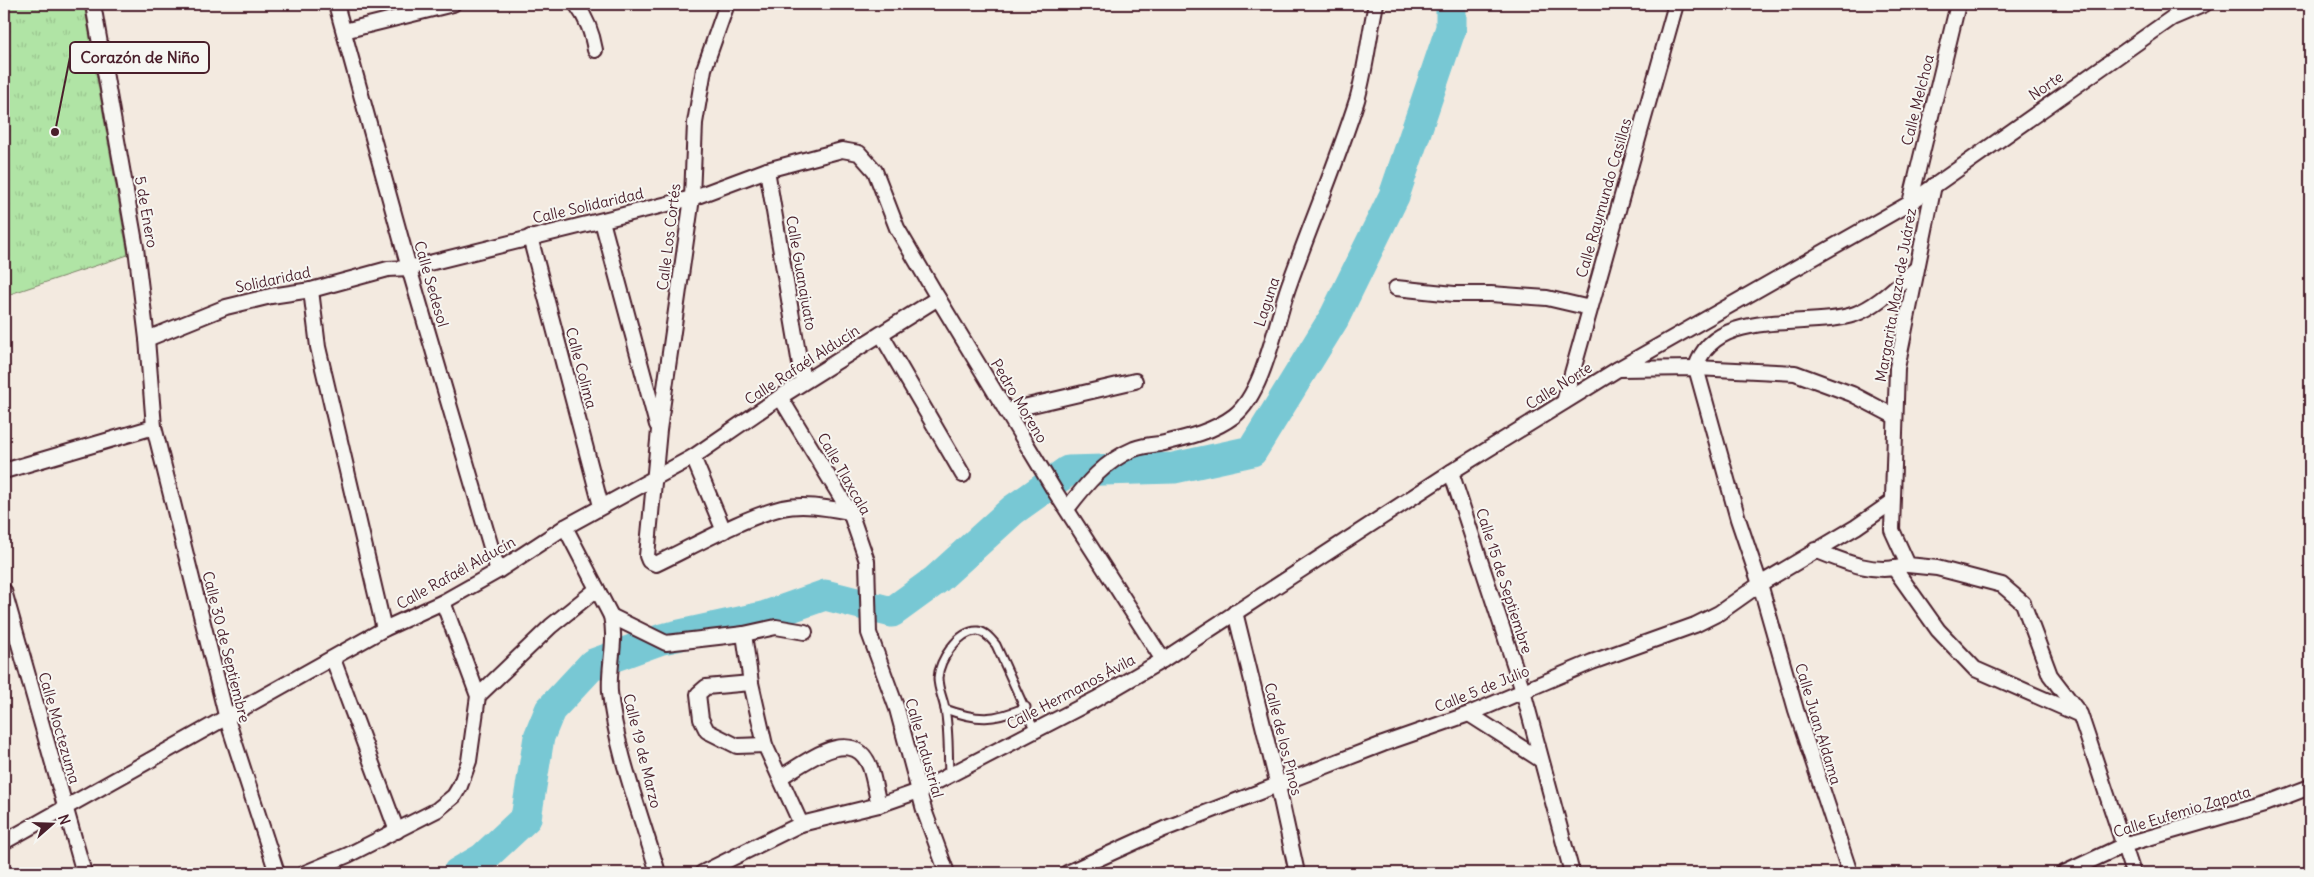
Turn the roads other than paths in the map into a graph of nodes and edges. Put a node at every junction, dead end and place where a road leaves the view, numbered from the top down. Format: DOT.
graph roads {
  1 [pos="93,4"];
  2 [pos="336,4"];
  3 [pos="453,4"];
  4 [pos="576,4"];
  5 [pos="727,4"];
  6 [pos="1376,4"];
  7 [pos="1676,4"];
  8 [pos="1958,4"];
  9 [pos="2205,4"];
  10 [pos="344,31"];
  11 [pos="595,50"];
  12 [pos="859,152"];
  13 [pos="767,170"];
  14 [pos="1934,185"];
  15 [pos="692,198"];
  16 [pos="1910,203"];
  17 [pos="602,221"];
  18 [pos="530,237"];
  19 [pos="409,268"];
  20 [pos="1916,269"];
  21 [pos="1396,288"];
  22 [pos="311,290"];
  23 [pos="938,298"];
  24 [pos="1590,308"];
  25 [pos="880,334"];
  26 [pos="147,339"];
  27 [pos="1696,368"];
  28 [pos="1618,369"];
  29 [pos="1135,381"];
  30 [pos="804,382"];
  31 [pos="780,397"];
  32 [pos="1564,402"];
  33 [pos="1006,411"];
  34 [pos="1894,416"];
  35 [pos="154,427"];
  36 [pos="659,430"];
  37 [pos="693,457"];
  38 [pos="4,471"];
  39 [pos="1451,472"];
  40 [pos="963,475"];
  41 [pos="653,478"];
  42 [pos="1892,502"];
  43 [pos="601,506"];
  44 [pos="1067,509"];
  45 [pos="850,512"];
  46 [pos="566,527"];
  47 [pos="724,531"];
  48 [pos="1815,550"];
  49 [pos="1901,567"];
  50 [pos="498,571"];
  51 [pos="1760,584"];
  52 [pos="597,589"];
  53 [pos="4,591"];
  54 [pos="443,602"];
  55 [pos="1235,612"];
  56 [pos="619,627"];
  57 [pos="384,630"];
  58 [pos="805,632"];
  59 [pos="869,633"];
  60 [pos="744,634"];
  61 [pos="333,659"];
  62 [pos="1163,660"];
  63 [pos="751,683"];
  64 [pos="1523,691"];
  65 [pos="478,696"];
  66 [pos="1026,707"];
  67 [pos="945,709"];
  68 [pos="1469,714"];
  69 [pos="2080,714"];
  70 [pos="227,719"];
  71 [pos="1035,730"];
  72 [pos="765,745"];
  73 [pos="1541,760"];
  74 [pos="948,775"];
  75 [pos="781,777"];
  76 [pos="1278,786"];
  77 [pos="2310,787"];
  78 [pos="918,791"];
  79 [pos="879,805"];
  80 [pos="65,809"];
  81 [pos="801,824"];
  82 [pos="397,831"];
  83 [pos="4,842"];
  84 [pos="2124,845"];
  85 [pos="84,873"];
  86 [pos="277,873"];
  87 [pos="305,873"];
  88 [pos="658,873"];
  89 [pos="702,873"];
  90 [pos="947,873"];
  91 [pos="1068,873"];
  92 [pos="1297,873"];
  93 [pos="1572,873"];
  94 [pos="1850,873"];
  95 [pos="2064,873"];
  96 [pos="2133,873"];
  1 -- 26 [label="street, 5 de Enero"];
  2 -- 10 [label="street, Calle Sedesol"];
  3 -- 10 [label="street"];
  4 -- 11 [label="street"];
  5 -- 15 [label="street, Calle Los Cortés"];
  6 -- 44 [label="street, Laguna"];
  7 -- 24 [label="street, Calle Raymundo Casillas"];
  8 -- 16 [label="street, Calle Melchoa"];
  9 -- 14 [label="street, Norte"];
  10 -- 19 [label="street, Calle Sedesol"];
  12 -- 13 [label="street, Calle Solidaridad"];
  12 -- 23 [label="street, Pedro Moreno"];
  13 -- 15 [label="street, Calle Solidaridad"];
  13 -- 30 [label="street, Calle Guanajuato"];
  14 -- 16 [label="street, Norte"];
  14 -- 20 [label="street, Margarita Maza de Juárez"];
  15 -- 17 [label="street, Calle Solidaridad"];
  15 -- 36 [label="street, Calle Los Cortés"];
  16 -- 28 [label="street, Calle Norte"];
  17 -- 18 [label="street, Calle Solidaridad"];
  17 -- 36 [label="street"];
  18 -- 19 [label="street, Calle Solidaridad"];
  18 -- 43 [label="street, Calle Colima"];
  19 -- 22 [label="street, Solidaridad"];
  19 -- 50 [label="street, Calle Sedesol"];
  20 -- 27 [label="street"];
  20 -- 34 [label="street, Margarita Maza de Juárez"];
  21 -- 24 [label="street"];
  22 -- 26 [label="street, Solidaridad"];
  22 -- 57 [label="street"];
  23 -- 25 [label="street, Calle Rafaél Alducín"];
  23 -- 33 [label="street, Pedro Moreno"];
  24 -- 32 [label="street, Calle Raymundo Casillas"];
  25 -- 30 [label="street, Calle Rafaél Alducín"];
  25 -- 40 [label="street"];
  26 -- 35 [label="street, 5 de Enero"];
  27 -- 28 [label="street"];
  27 -- 34 [label="street"];
  27 -- 51 [label="street, Calle Juan Aldama"];
  28 -- 32 [label="street, Calle Norte"];
  29 -- 33 [label="street"];
  30 -- 31 [label="street, Calle Rafaél Alducín"];
  31 -- 37 [label="street, Calle Rafaél Alducín"];
  31 -- 45 [label="street, Calle Tlaxcala"];
  32 -- 39 [label="street, Calle Norte"];
  33 -- 44 [label="street, Pedro Moreno"];
  34 -- 42 [label="street, Margarita Maza de Juárez"];
  35 -- 38 [label="street"];
  35 -- 70 [label="street, Calle 30 de Septiembre"];
  36 -- 41 [label="street, Calle Los Cortés"];
  37 -- 41 [label="street, Calle Rafaél Alducín"];
  37 -- 47 [label="street"];
  39 -- 55 [label="street, Calle Norte"];
  39 -- 64 [label="street, Calle 15 de Septiembre"];
  41 -- 43 [label="street, Calle Rafaél Alducín"];
  41 -- 47 [label="street, Calle Los Cortés"];
  42 -- 48 [label="street, Calle 5 de Julio"];
  42 -- 49 [label="street, Margarita Maza de Juárez"];
  43 -- 46 [label="street, Calle Rafaél Alducín"];
  44 -- 62 [label="street, Pedro Moreno"];
  45 -- 47 [label="street"];
  45 -- 59 [label="street, Calle Tlaxcala"];
  46 -- 50 [label="street, Calle Rafaél Alducín"];
  46 -- 52 [label="street, Calle 19 de Marzo"];
  48 -- 49 [label="street"];
  48 -- 51 [label="street, Calle 5 de Julio"];
  49 -- 69 [label="street, Margarita Maza de Juárez"];
  49 -- 69 [label="street"];
  50 -- 54 [label="street, Calle Rafaél Alducín"];
  51 -- 64 [label="street, Calle 5 de Julio"];
  51 -- 94 [label="street, Calle Juan Aldama"];
  52 -- 56 [label="street, Calle 19 de Marzo"];
  52 -- 65 [label="street"];
  53 -- 80 [label="street, Calle Moctezuma"];
  54 -- 57 [label="street, Calle Rafaél Alducín"];
  54 -- 65 [label="street"];
  55 -- 62 [label="street, Calle Hermanos Ávila"];
  55 -- 76 [label="street, Calle de los Pinos"];
  56 -- 60 [label="street"];
  56 -- 88 [label="street, Calle 19 de Marzo"];
  57 -- 61 [label="street, Calle Rafaél Alducín"];
  58 -- 60 [label="street"];
  59 -- 78 [label="street, Calle Industrial"];
  60 -- 63 [label="street"];
  61 -- 70 [label="street, Calle Rafaél Alducín"];
  61 -- 82 [label="street"];
  62 -- 71 [label="street, Calle Hermanos Ávila"];
  63 -- 72 [label="street"];
  63 -- 72 [label="street"];
  64 -- 68 [label="street, Calle 5 de Julio"];
  64 -- 73 [label="street, Calle 15 de Septiembre"];
  65 -- 82 [label="street"];
  66 -- 67 [label="lane"];
  66 -- 67 [label="lane"];
  66 -- 71 [label="lane"];
  67 -- 74 [label="lane"];
  68 -- 73 [label="street"];
  68 -- 76 [label="street, Calle 5 de Julio"];
  69 -- 84 [label="street"];
  70 -- 80 [label="street, Calle Rafaél Alducín"];
  70 -- 86 [label="street, Calle 30 de Septiembre"];
  71 -- 74 [label="street, Calle Hermanos Ávila"];
  72 -- 75 [label="street"];
  73 -- 93 [label="street, Calle 15 de Septiembre"];
  74 -- 78 [label="street, Calle Hermanos Ávila"];
  75 -- 79 [label="street"];
  75 -- 81 [label="street"];
  76 -- 91 [label="street, Calle 5 de Julio"];
  76 -- 92 [label="street, Calle de los Pinos"];
  77 -- 84 [label="street, Calle Eufemio Zapata"];
  78 -- 79 [label="street, Calle Hermanos Ávila"];
  78 -- 90 [label="street, Calle Industrial"];
  79 -- 81 [label="street, Calle Hermanos Ávila"];
  80 -- 83 [label="street, Calle Rafaél Alducín"];
  80 -- 85 [label="street, Calle Moctezuma"];
  81 -- 89 [label="street, Calle Hermanos Ávila"];
  82 -- 87 [label="street"];
  84 -- 95 [label="street, Calle Eufemio Zapata"];
  84 -- 96 [label="street"];
}
